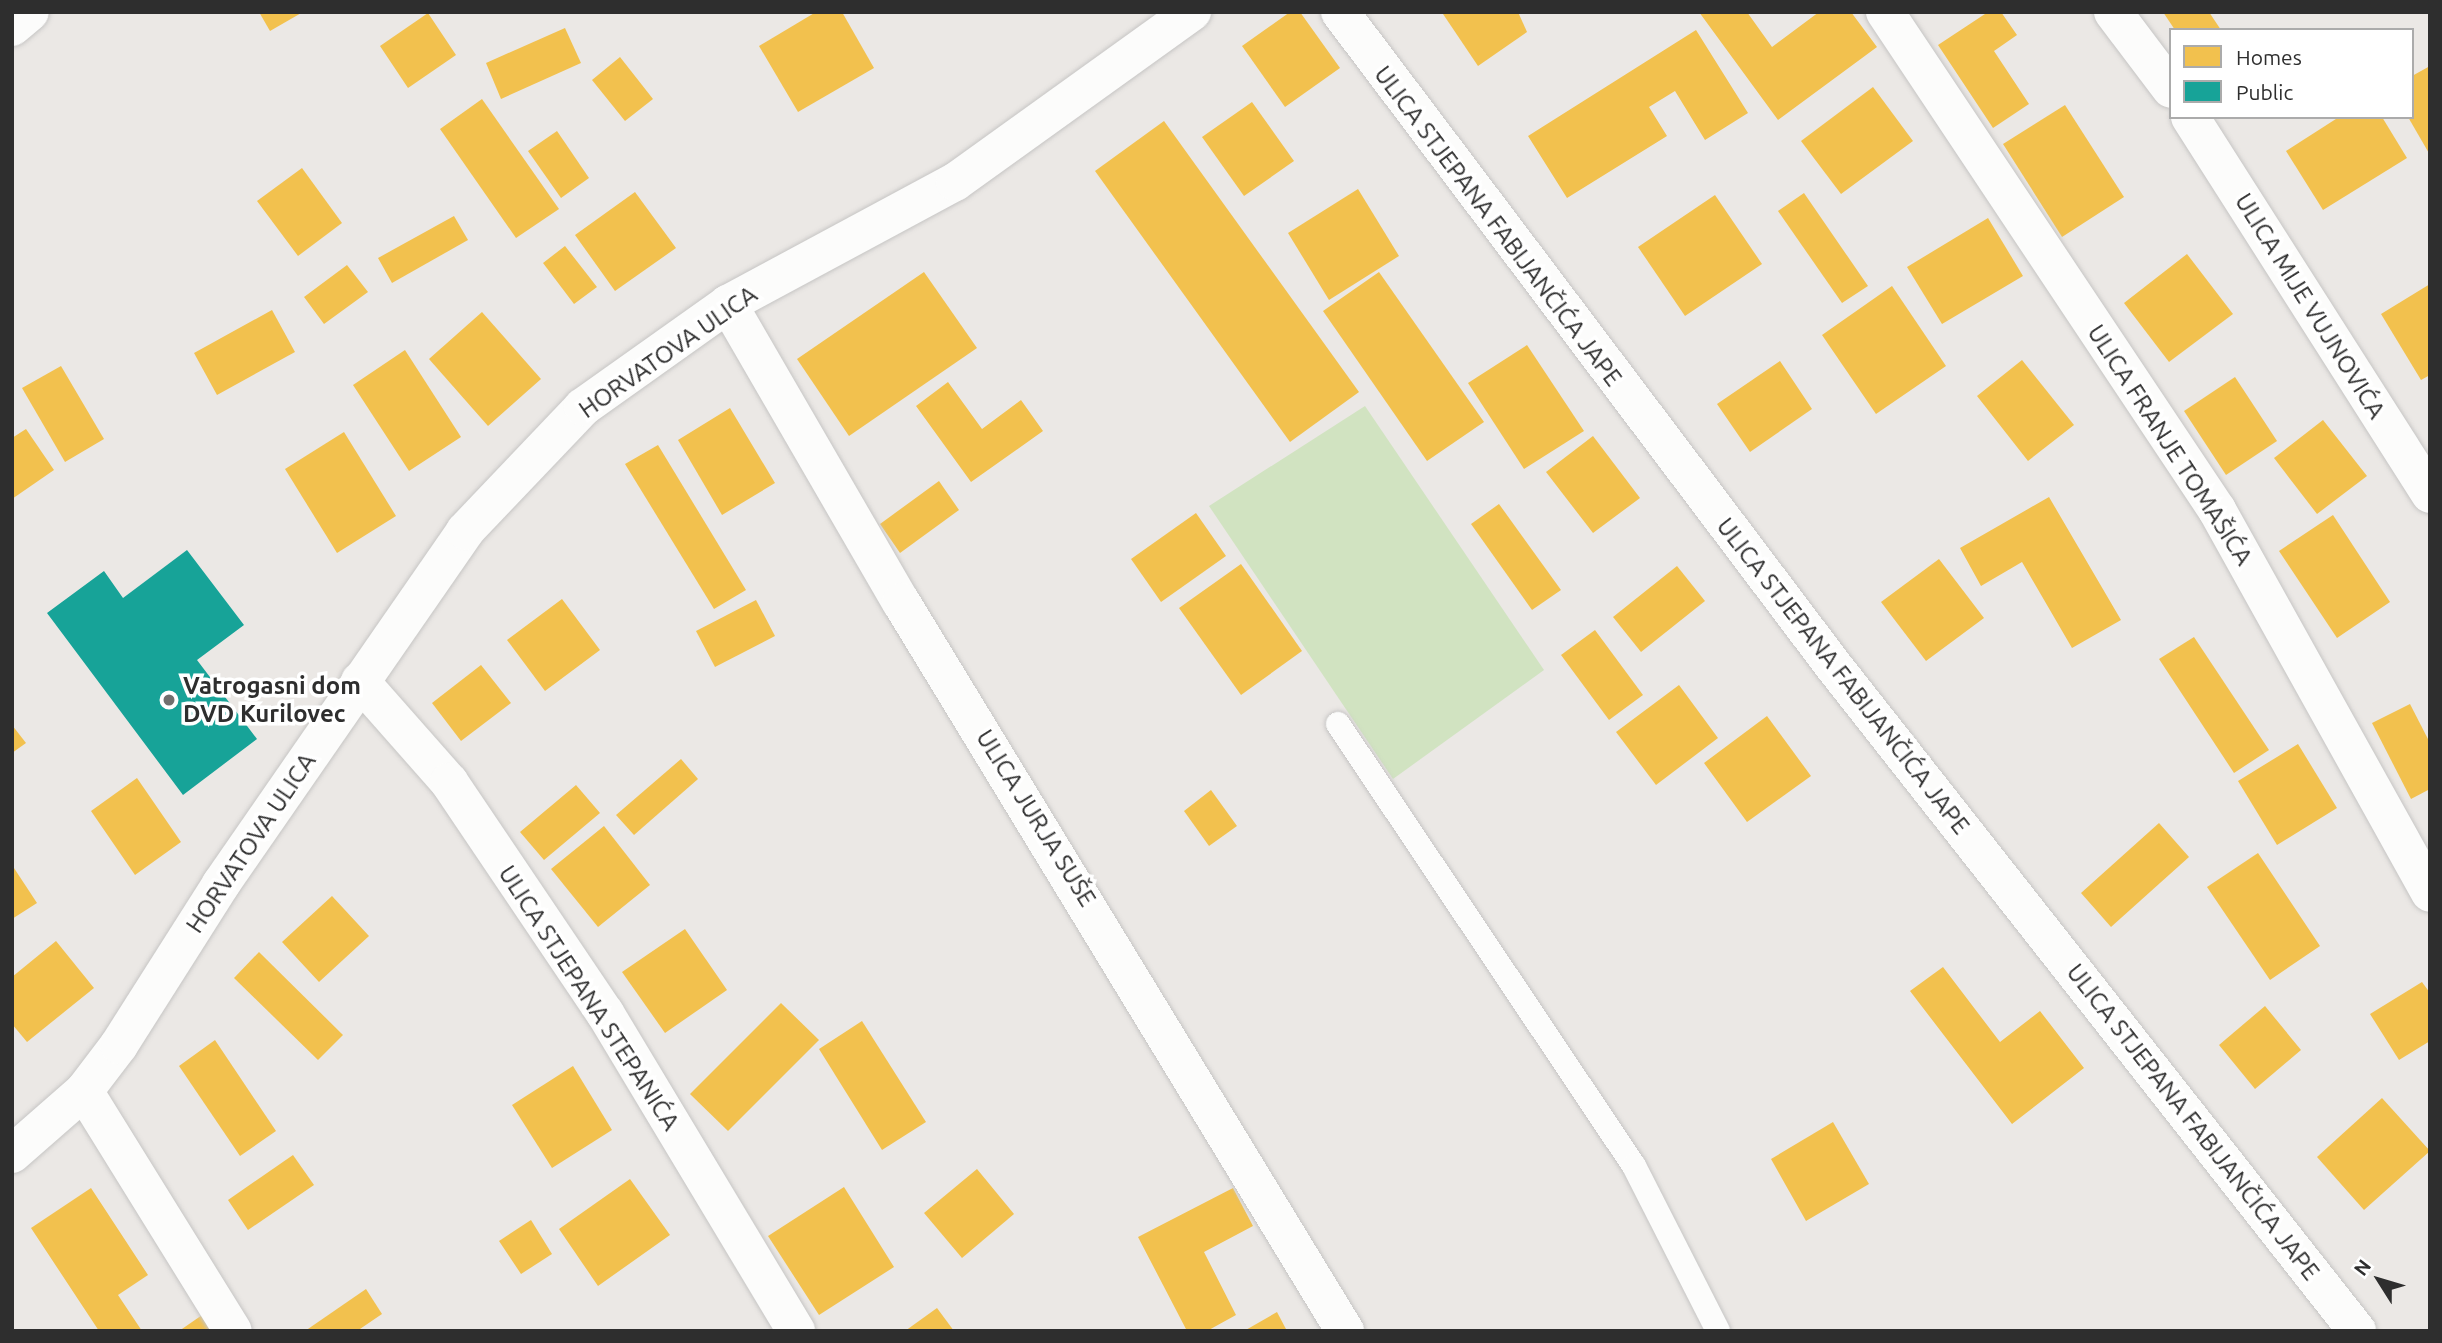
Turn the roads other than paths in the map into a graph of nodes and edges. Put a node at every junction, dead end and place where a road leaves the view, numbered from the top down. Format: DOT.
graph roads {
  1 [pos="30,12"];
  2 [pos="1192,12"];
  3 [pos="1340,12"];
  4 [pos="1885,12"];
  5 [pos="2113,12"];
  6 [pos="12,27"];
  7 [pos="2169,86"];
  8 [pos="2191,119"];
  9 [pos="728,304"];
  10 [pos="2430,494"];
  11 [pos="360,681"];
  12 [pos="1338,724"];
  13 [pos="2430,893"];
  14 [pos="83,1091"];
  15 [pos="12,1154"];
  16 [pos="233,1331"];
  17 [pos="796,1331"];
  18 [pos="1345,1331"];
  19 [pos="1718,1331"];
  20 [pos="2357,1331"];
  1 -- 6 [label="street"];
  2 -- 9 [label="street, HORVATOVA ULICA"];
  3 -- 20 [label="street, ULICA STJEPANA FABIJANČIĆA JAPE"];
  4 -- 13 [label="street, ULICA FRANJE TOMAŠIĆA"];
  5 -- 7 [label="street"];
  8 -- 10 [label="street, ULICA MIJE VUJNOVIĆA"];
  9 -- 11 [label="street, HORVATOVA ULICA"];
  9 -- 18 [label="street, ULICA JURJA SUŠE"];
  11 -- 14 [label="street, HORVATOVA ULICA"];
  11 -- 17 [label="street, ULICA STJEPANA STEPANIĆA"];
  12 -- 19 [label="lane"];
  14 -- 15 [label="street, HORVATOVA ULICA"];
  14 -- 16 [label="street"];
}
